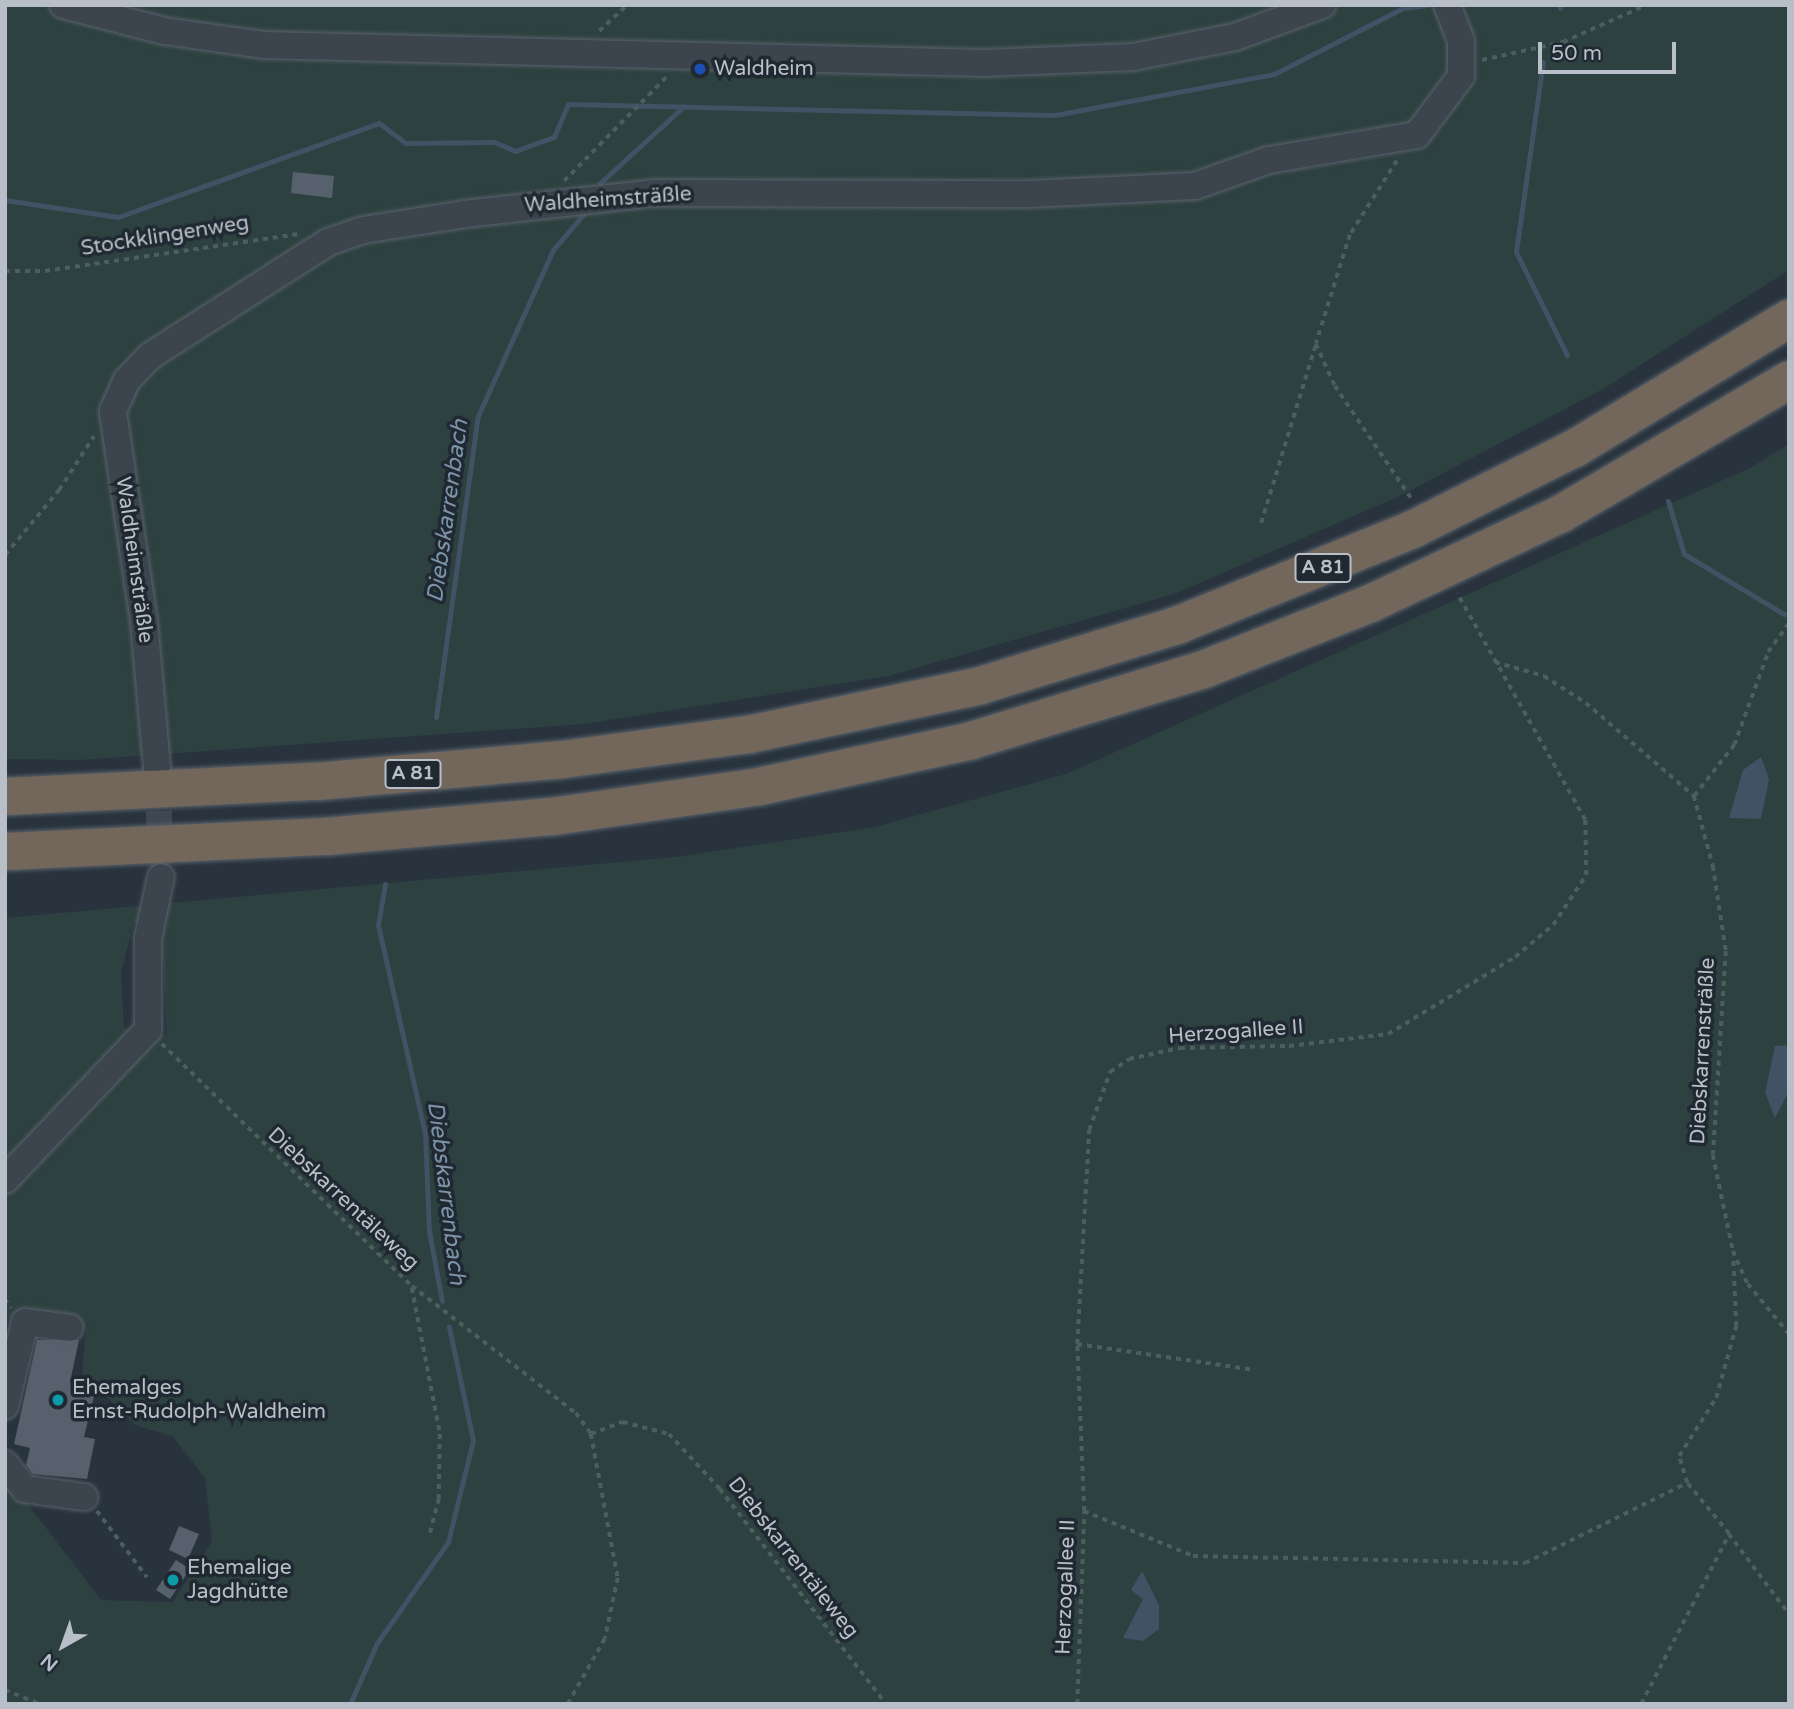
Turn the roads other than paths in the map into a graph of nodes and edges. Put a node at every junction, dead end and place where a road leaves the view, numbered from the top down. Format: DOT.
graph roads {
  1 [pos="63,5"];
  2 [pos="1322,5"];
  3 [pos="1447,5"];
  4 [pos="1789,318"];
  5 [pos="1789,379"];
  6 [pos="157,767"];
  7 [pos="5,796"];
  8 [pos="5,851"];
  9 [pos="161,877"];
  10 [pos="5,1181"];
  11 [pos="69,1328"];
  12 [pos="5,1406"];
  13 [pos="5,1464"];
  14 [pos="84,1497"];
  1 -- 2 [label="street"];
  3 -- 6 [label="street, Waldheimsträßle"];
  4 -- 7 [label="highway, A 81"];
  5 -- 8 [label="highway, A 81"];
  9 -- 10 [label="street"];
  11 -- 12 [label="street"];
  13 -- 14 [label="street"];
}
